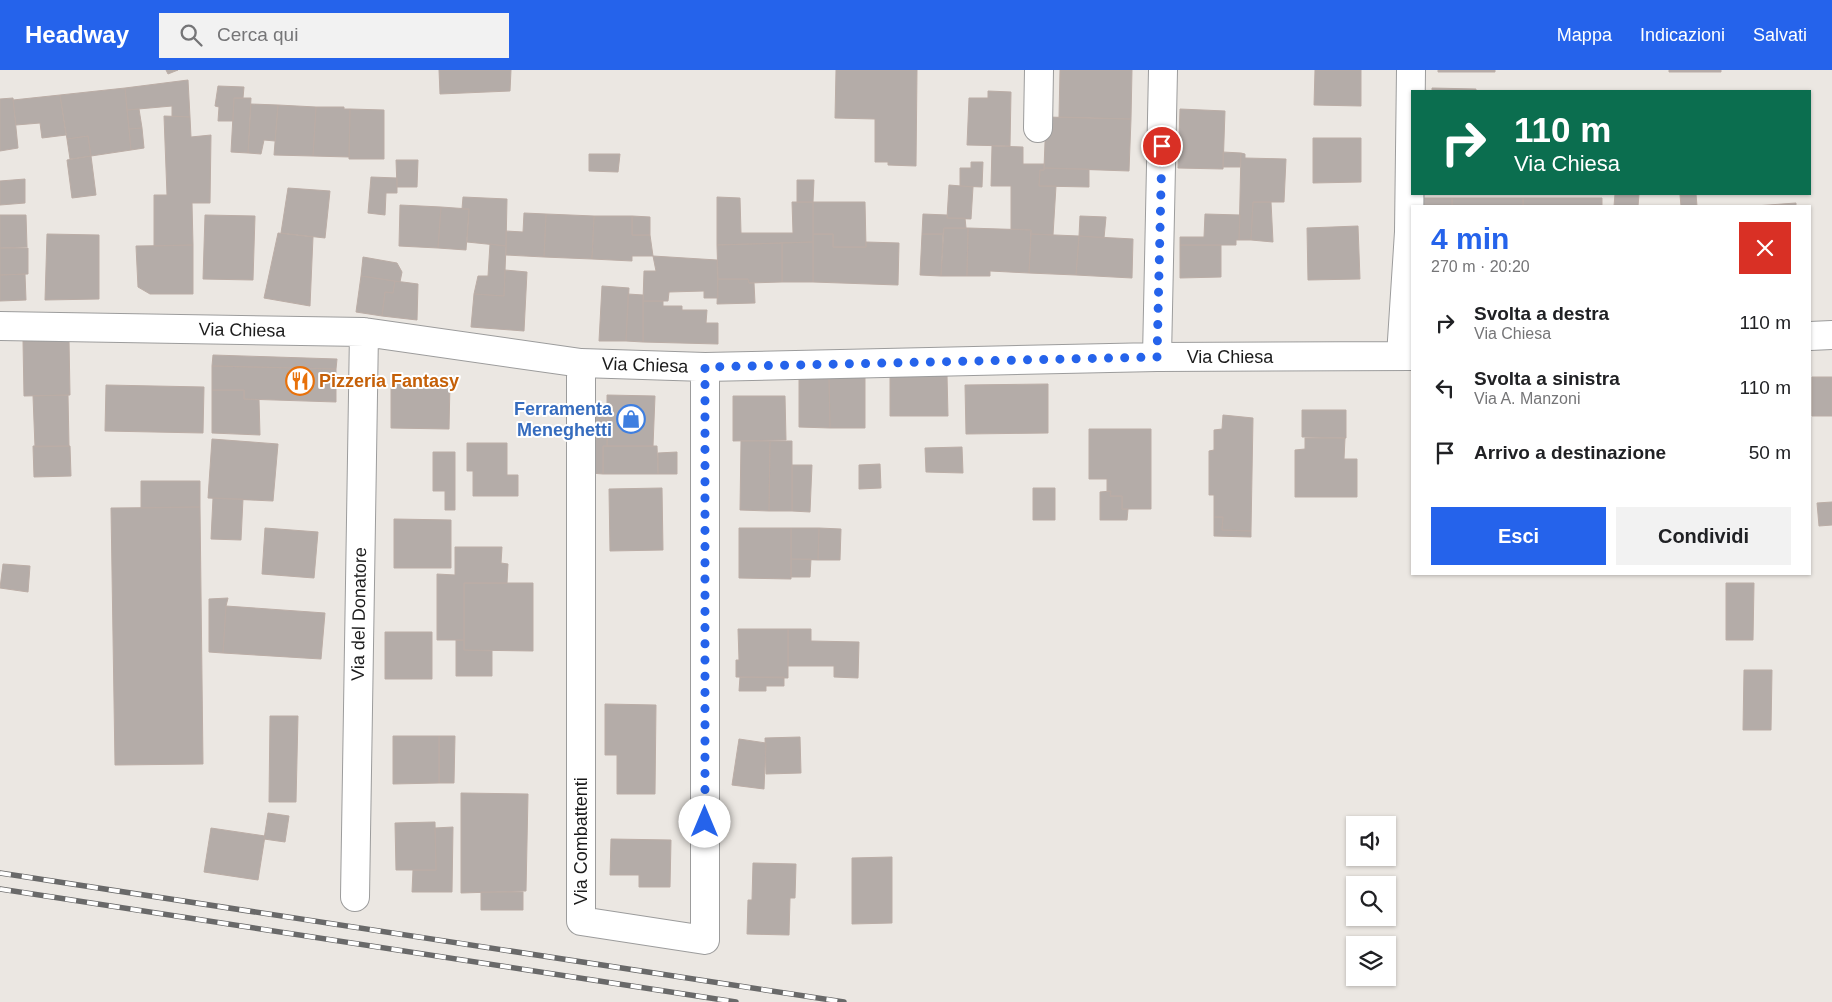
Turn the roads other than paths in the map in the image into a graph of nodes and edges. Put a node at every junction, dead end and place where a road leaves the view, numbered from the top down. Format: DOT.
graph roads {
  1 [pos="1039,70"];
  2 [pos="1163,70"];
  3 [pos="1411,70"];
  4 [pos="1038,128"];
  5 [pos="0,326"];
  6 [pos="364,332"];
  7 [pos="1832,335"];
  8 [pos="1811,336"];
  9 [pos="1407,356"];
  10 [pos="1157,357"];
  11 [pos="581,362"];
  12 [pos="705,367"];
  13 [pos="355,897"];
  1 -- 4 [label="street"];
  2 -- 10 [label="street"];
  3 -- 9 [label="street"];
  5 -- 6 [label="street, Via Chiesa"];
  6 -- 11 [label="street, Via Chiesa"];
  6 -- 13 [label="street, Via del Donatore"];
  7 -- 8 [label="street"];
  9 -- 10 [label="street, Via Chiesa"];
  10 -- 12 [label="street, Via Chiesa"];
  11 -- 12 [label="street, Via Chiesa"];
  11 -- 12 [label="street, Via Combattenti"];
}
